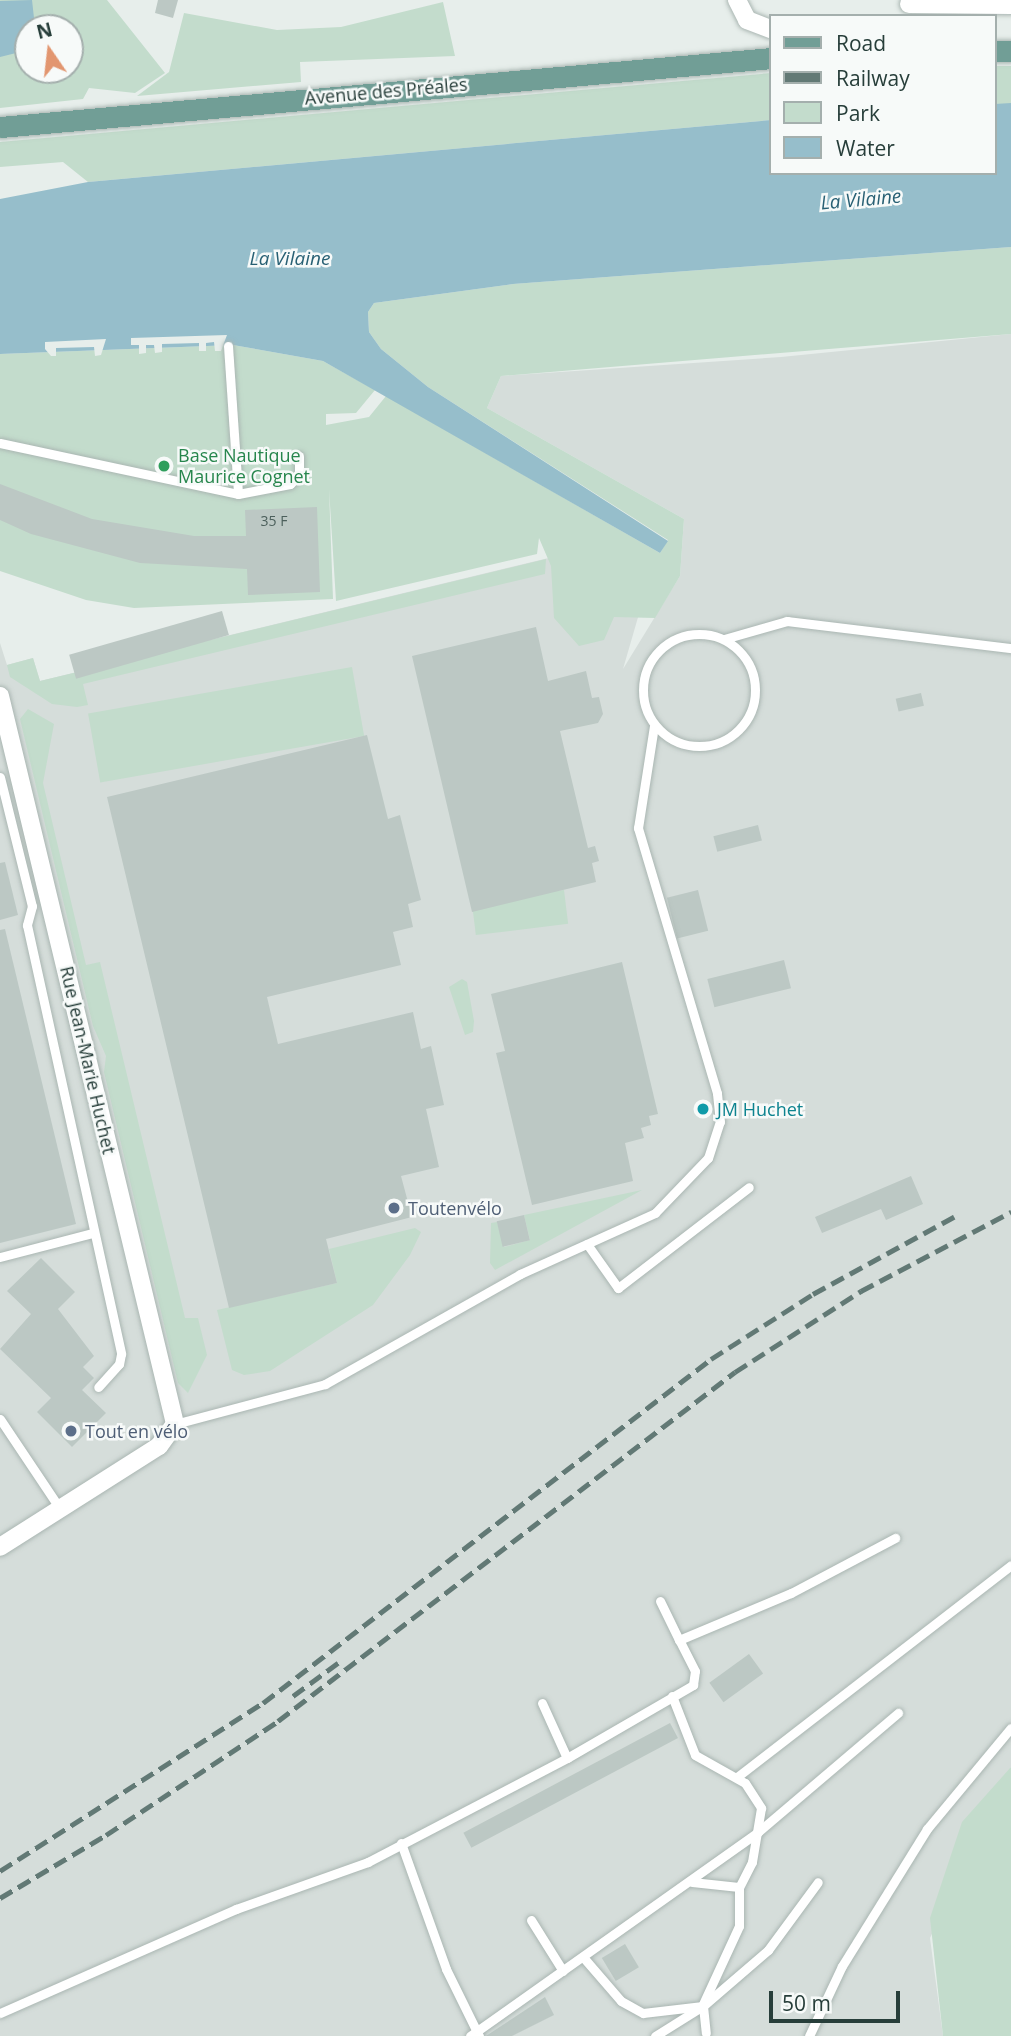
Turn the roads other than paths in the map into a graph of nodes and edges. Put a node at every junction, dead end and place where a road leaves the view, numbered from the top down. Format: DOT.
graph roads {
  1 [pos="737,0"];
  2 [pos="909,4"];
  3 [pos="1011,5"];
  4 [pos="769,28"];
  5 [pos="769,58"];
  6 [pos="0,127"];
  7 [pos="228,346"];
  8 [pos="0,443"];
  9 [pos="299,456"];
  10 [pos="238,494"];
  11 [pos="723,639"];
  12 [pos="1011,648"];
  13 [pos="0,696"];
  14 [pos="654,726"];
  15 [pos="0,777"];
  16 [pos="749,1187"];
  17 [pos="92,1233"];
  18 [pos="587,1244"];
  19 [pos="0,1257"];
  20 [pos="98,1387"];
  21 [pos="0,1419"];
  22 [pos="175,1424"];
  23 [pos="61,1510"];
  24 [pos="895,1538"];
  25 [pos="0,1547"];
  26 [pos="1011,1565"];
  27 [pos="660,1601"];
  28 [pos="679,1640"];
  29 [pos="672,1696"];
  30 [pos="542,1703"];
  31 [pos="898,1713"];
  32 [pos="1011,1728"];
  33 [pos="567,1758"];
  34 [pos="737,1777"];
  35 [pos="758,1832"];
  36 [pos="401,1843"];
  37 [pos="692,1882"];
  38 [pos="818,1882"];
  39 [pos="740,1887"];
  40 [pos="531,1920"];
  41 [pos="583,1957"];
  42 [pos="563,1971"];
  43 [pos="703,2006"];
  44 [pos="0,2013"];
  45 [pos="475,2034"];
  46 [pos="704,2035"];
  47 [pos="655,2036"];
  48 [pos="809,2036"];
  1 -- 4 [label="street"];
  2 -- 3 [label="street"];
  5 -- 6 [label="main road, Avenue des Préales"];
  7 -- 10 [label="lane"];
  8 -- 10 [label="lane"];
  9 -- 10 [label="lane"];
  11 -- 12 [label="lane"];
  11 -- 14 [label="lane"];
  11 -- 14 [label="lane"];
  13 -- 22 [label="street, Rue Jean-Marie Huchet"];
  14 -- 18 [label="lane"];
  15 -- 17 [label="lane"];
  16 -- 18 [label="lane"];
  17 -- 19 [label="lane"];
  17 -- 20 [label="lane"];
  18 -- 22 [label="lane"];
  21 -- 23 [label="lane"];
  22 -- 23 [label="street"];
  23 -- 25 [label="street"];
  24 -- 28 [label="lane"];
  26 -- 34 [label="lane"];
  27 -- 28 [label="lane"];
  28 -- 29 [label="lane"];
  29 -- 33 [label="lane"];
  29 -- 34 [label="lane"];
  30 -- 33 [label="lane"];
  31 -- 35 [label="lane"];
  32 -- 48 [label="lane"];
  33 -- 36 [label="lane"];
  34 -- 35 [label="lane"];
  35 -- 37 [label="lane"];
  35 -- 39 [label="lane"];
  36 -- 44 [label="lane"];
  36 -- 45 [label="lane"];
  37 -- 39 [label="lane"];
  37 -- 41 [label="lane"];
  38 -- 43 [label="lane"];
  39 -- 43 [label="lane"];
  40 -- 42 [label="lane"];
  41 -- 42 [label="lane"];
  41 -- 43 [label="lane"];
  42 -- 45 [label="lane"];
  43 -- 46 [label="lane"];
  43 -- 47 [label="lane"];
}
